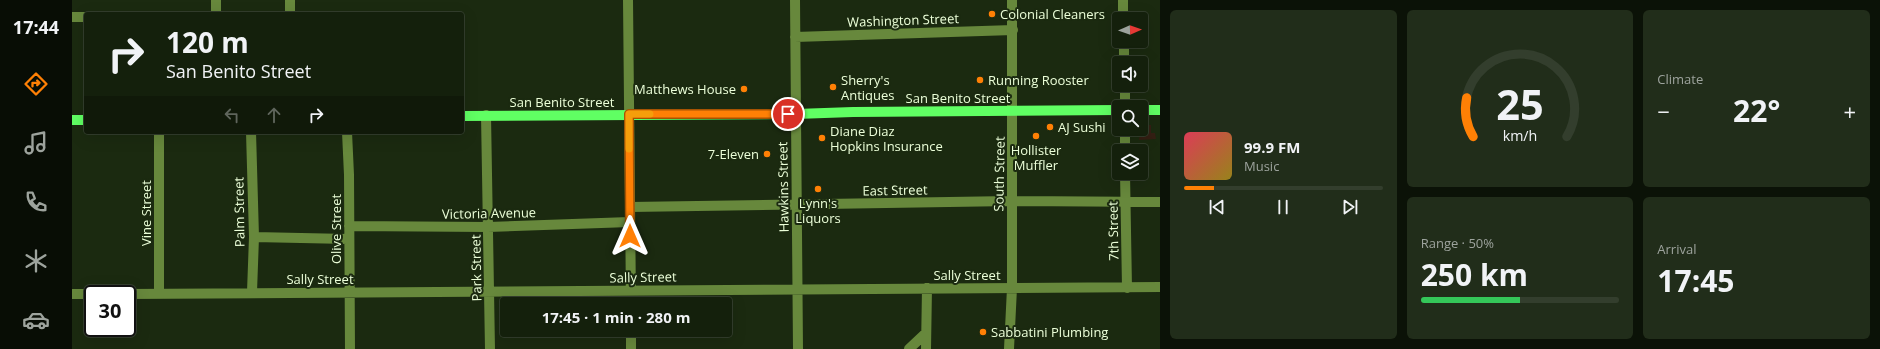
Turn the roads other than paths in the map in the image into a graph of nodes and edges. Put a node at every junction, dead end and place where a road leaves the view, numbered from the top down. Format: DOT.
graph roads {
  1 [pos="216,0"];
  2 [pos="290,0"];
  3 [pos="628,0"];
  4 [pos="795,0"];
  5 [pos="1012,0"];
  6 [pos="1123,0"];
  7 [pos="216,12"];
  8 [pos="290,12"];
  9 [pos="1123,12"];
  10 [pos="72,17"];
  11 [pos="84,17"];
  12 [pos="1013,30"];
  13 [pos="795,36"];
  14 [pos="1112,110"];
  15 [pos="1148,110"];
  16 [pos="1160,110"];
  17 [pos="1012,112"];
  18 [pos="629,114"];
  19 [pos="796,114"];
  20 [pos="486,115"];
  21 [pos="464,116"];
  22 [pos="72,120"];
  23 [pos="84,120"];
  24 [pos="159,134"];
  25 [pos="251,134"];
  26 [pos="347,134"];
  27 [pos="1125,180"];
  28 [pos="1011,201"];
  29 [pos="1126,202"];
  30 [pos="1160,202"];
  31 [pos="796,205"];
  32 [pos="630,207"];
  33 [pos="630,222"];
  34 [pos="349,226"];
  35 [pos="488,227"];
  36 [pos="254,237"];
  37 [pos="348,239"];
  38 [pos="1160,287"];
  39 [pos="927,288"];
  40 [pos="1012,288"];
  41 [pos="1127,288"];
  42 [pos="797,289"];
  43 [pos="631,290"];
  44 [pos="252,292"];
  45 [pos="350,292"];
  46 [pos="490,293"];
  47 [pos="72,294"];
  48 [pos="84,294"];
  49 [pos="136,294"];
  50 [pos="159,294"];
  51 [pos="631,297"];
  52 [pos="926,333"];
  53 [pos="631,337"];
  54 [pos="350,349"];
  55 [pos="490,349"];
  56 [pos="631,349"];
  57 [pos="798,349"];
  58 [pos="908,349"];
  59 [pos="926,349"];
  60 [pos="1009,349"];
  1 -- 7 [label="street"];
  2 -- 8 [label="street"];
  3 -- 18 [label="street"];
  4 -- 13 [label="street, Hawkins Street"];
  5 -- 12 [label="street, South Street"];
  6 -- 9 [label="street"];
  10 -- 11 [label="street"];
  12 -- 13 [label="street, Washington Street"];
  12 -- 17 [label="street, South Street"];
  13 -- 19 [label="street, Hawkins Street"];
  14 -- 17 [label="main road, San Benito Street"];
  15 -- 16 [label="main road"];
  17 -- 19 [label="main road, San Benito Street"];
  17 -- 28 [label="street, South Street"];
  18 -- 19 [label="main road, San Benito Street"];
  18 -- 20 [label="main road, San Benito Street"];
  18 -- 32 [label="street"];
  19 -- 31 [label="street, Hawkins Street"];
  20 -- 21 [label="main road, San Benito Street"];
  20 -- 35 [label="street, Park Street"];
  22 -- 23 [label="main road"];
  24 -- 50 [label="street, Vine Street"];
  25 -- 36 [label="street, Palm Street"];
  26 -- 34 [label="street, Olive Street"];
  27 -- 29 [label="street, 7th Street"];
  28 -- 29 [label="street, East Street"];
  28 -- 31 [label="street, East Street"];
  28 -- 40 [label="street, South Street"];
  29 -- 30 [label="street, East Street"];
  29 -- 41 [label="street, 7th Street"];
  31 -- 32 [label="street, East Street"];
  31 -- 42 [label="street, Hawkins Street"];
  32 -- 33 [label="street"];
  33 -- 35 [label="street, Victoria Avenue"];
  33 -- 43 [label="street"];
  34 -- 35 [label="street, Victoria Avenue"];
  34 -- 37 [label="street, Olive Street"];
  35 -- 46 [label="street, Park Street"];
  36 -- 37 [label="street"];
  36 -- 44 [label="street, Palm Street"];
  37 -- 45 [label="street, Olive Street"];
  38 -- 41 [label="street, Sally Street"];
  39 -- 40 [label="street, Sally Street"];
  39 -- 42 [label="street, Sally Street"];
  39 -- 52 [label="street"];
  40 -- 41 [label="street, Sally Street"];
  40 -- 60 [label="street, South Street"];
  42 -- 43 [label="street, Sally Street"];
  42 -- 57 [label="street, Hawkins Street"];
  43 -- 46 [label="street, Sally Street"];
  43 -- 51 [label="street"];
  44 -- 45 [label="street, Sally Street"];
  44 -- 50 [label="street, Sally Street"];
  45 -- 46 [label="street, Sally Street"];
  45 -- 54 [label="street, Olive Street"];
  46 -- 55 [label="street, Park Street"];
  47 -- 48 [label="street"];
  49 -- 50 [label="street, Sally Street"];
  52 -- 58 [label="street"];
  52 -- 59 [label="street"];
  53 -- 56 [label="street"];
}
